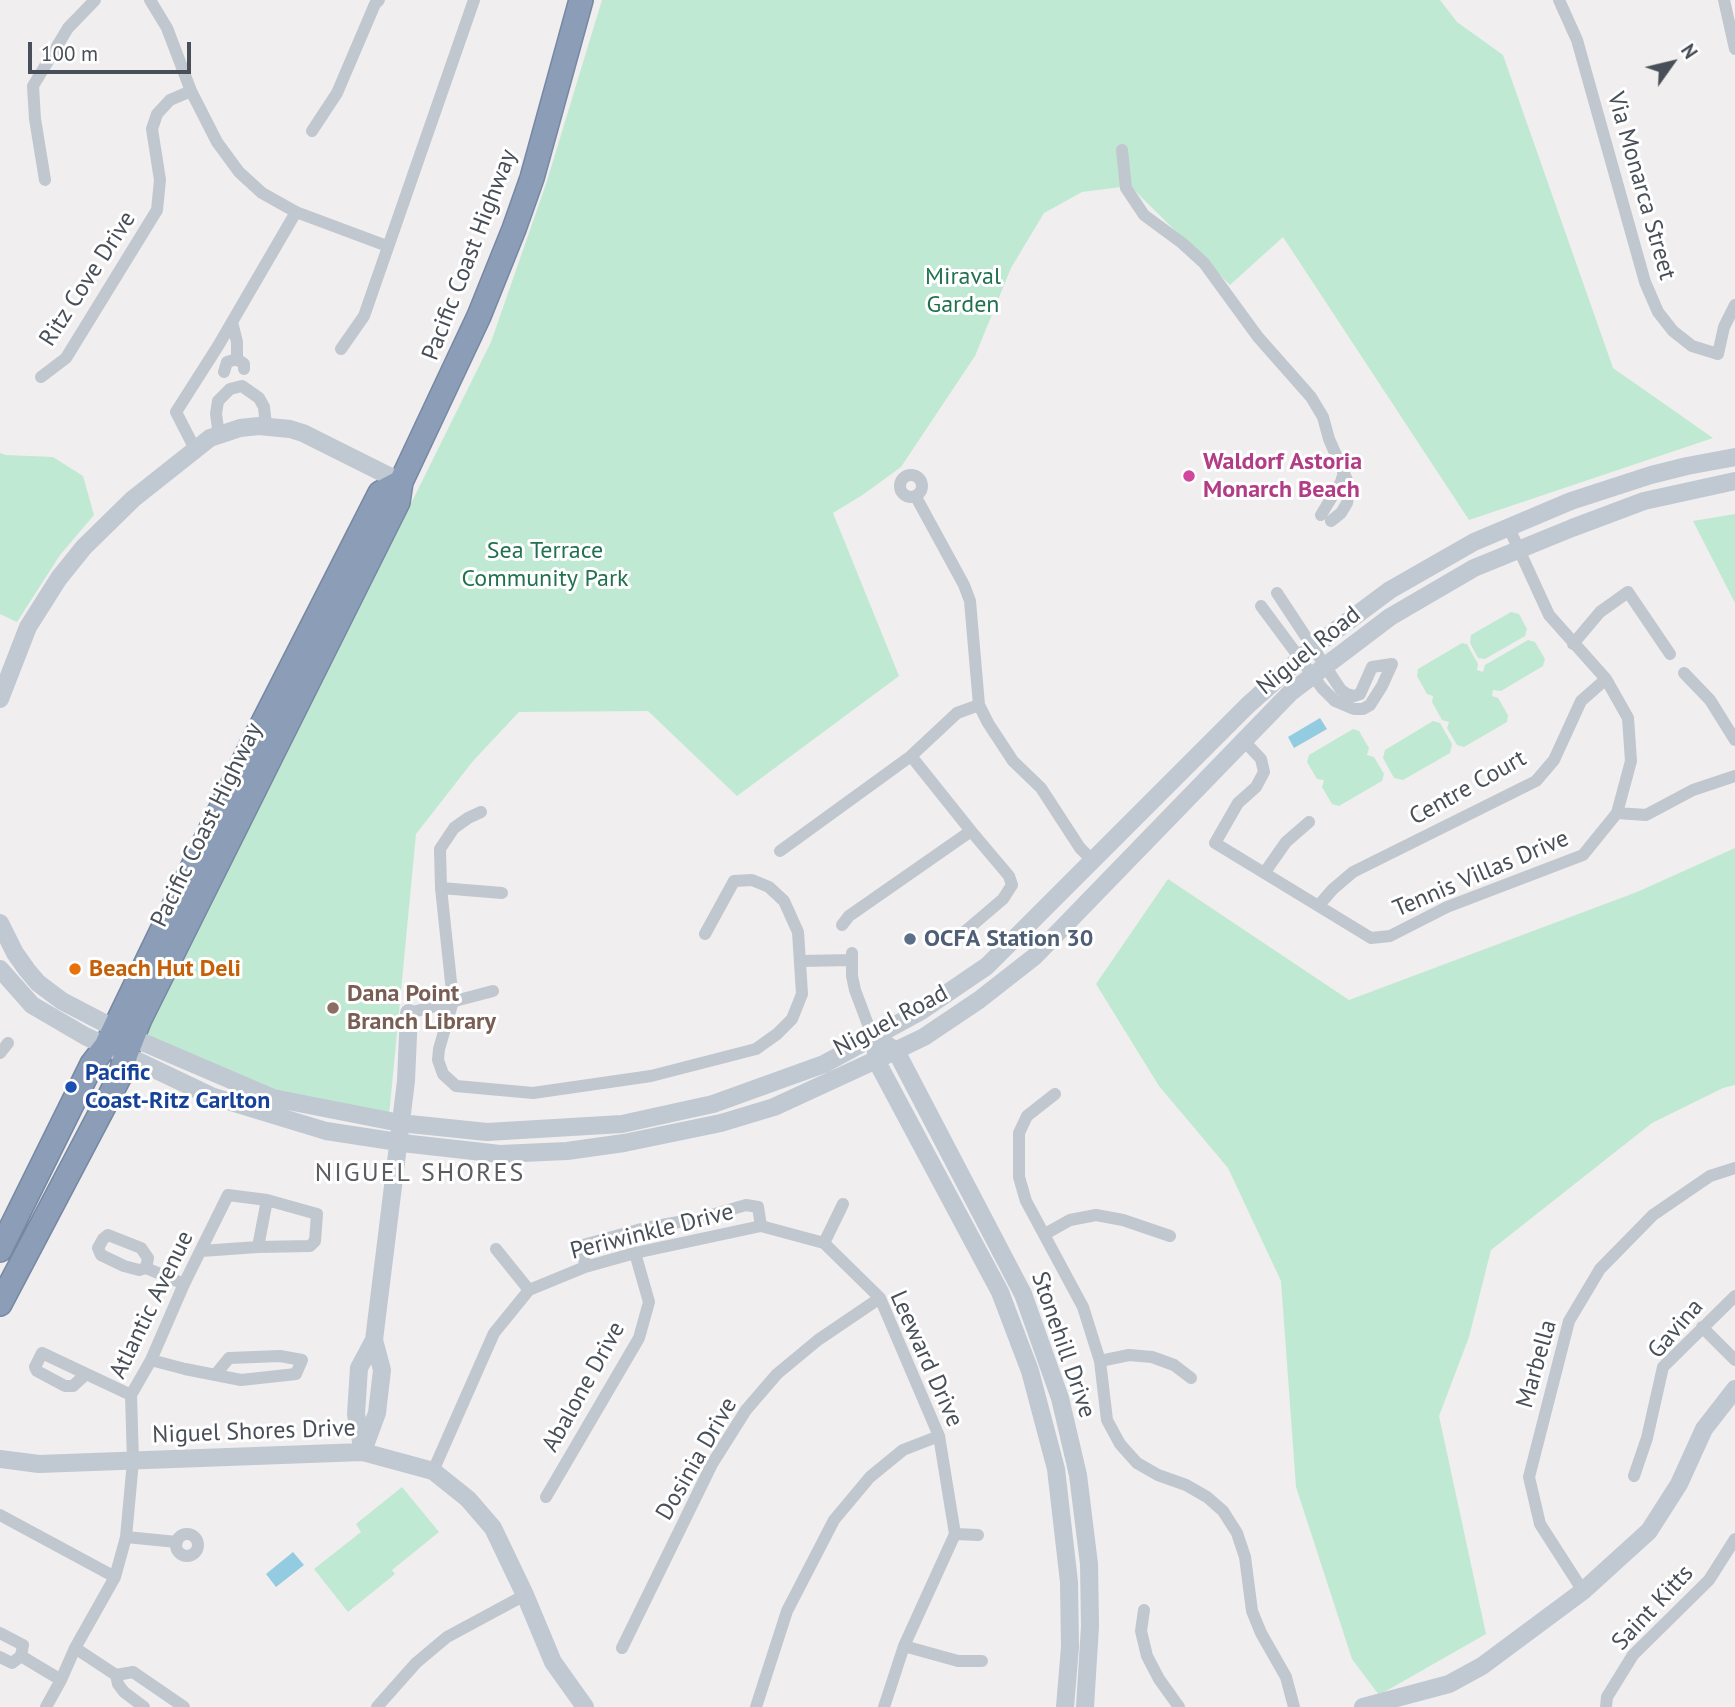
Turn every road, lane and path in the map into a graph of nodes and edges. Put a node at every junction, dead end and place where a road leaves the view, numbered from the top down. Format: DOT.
graph roads {
  1 [pos="95,0"];
  2 [pos="150,0"];
  3 [pos="379,0"];
  4 [pos="474,0"];
  5 [pos="581,0"];
  6 [pos="1559,0"];
  7 [pos="1724,0"];
  8 [pos="1735,49"];
  9 [pos="191,91"];
  10 [pos="312,131"];
  11 [pos="1122,150"];
  12 [pos="45,180"];
  13 [pos="296,212"];
  14 [pos="387,246"];
  15 [pos="1735,305"];
  16 [pos="232,322"];
  17 [pos="224,335"];
  18 [pos="341,349"];
  19 [pos="235,374"];
  20 [pos="41,377"];
  21 [pos="266,426"];
  22 [pos="219,435"];
  23 [pos="195,449"];
  24 [pos="1735,457"];
  25 [pos="1735,481"];
  26 [pos="401,482"];
  27 [pos="916,497"];
  28 [pos="1326,518"];
  29 [pos="1509,528"];
  30 [pos="1518,549"];
  31 [pos="1277,593"];
  32 [pos="1261,606"];
  33 [pos="1573,644"];
  34 [pos="1306,653"];
  35 [pos="1670,654"];
  36 [pos="1318,670"];
  37 [pos="1684,673"];
  38 [pos="1606,678"];
  39 [pos="0,699"];
  40 [pos="979,705"];
  41 [pos="1735,740"];
  42 [pos="1244,741"];
  43 [pos="911,756"];
  44 [pos="1735,776"];
  45 [pos="481,812"];
  46 [pos="1617,813"];
  47 [pos="1309,822"];
  48 [pos="971,831"];
  49 [pos="780,851"];
  50 [pos="1094,862"];
  51 [pos="1265,873"];
  52 [pos="441,888"];
  53 [pos="502,893"];
  54 [pos="1320,905"];
  55 [pos="0,923"];
  56 [pos="842,925"];
  57 [pos="705,934"];
  58 [pos="962,934"];
  59 [pos="801,961"];
  60 [pos="0,969"];
  61 [pos="494,991"];
  62 [pos="453,1001"];
  63 [pos="410,1013"];
  64 [pos="875,1037"];
  65 [pos="119,1042"];
  66 [pos="896,1051"];
  67 [pos="876,1060"];
  68 [pos="1055,1094"];
  69 [pos="400,1123"];
  70 [pos="398,1143"];
  71 [pos="1735,1168"];
  72 [pos="267,1200"];
  73 [pos="843,1204"];
  74 [pos="761,1226"];
  75 [pos="1045,1234"];
  76 [pos="1170,1236"];
  77 [pos="824,1243"];
  78 [pos="258,1247"];
  79 [pos="496,1249"];
  80 [pos="0,1250"];
  81 [pos="201,1251"];
  82 [pos="635,1253"];
  83 [pos="585,1267"];
  84 [pos="146,1268"];
  85 [pos="184,1284"];
  86 [pos="529,1290"];
  87 [pos="1735,1296"];
  88 [pos="880,1298"];
  89 [pos="0,1304"];
  90 [pos="1702,1327"];
  91 [pos="151,1360"];
  92 [pos="1735,1360"];
  93 [pos="1100,1361"];
  94 [pos="86,1374"];
  95 [pos="216,1374"];
  96 [pos="1191,1378"];
  97 [pos="1735,1389"];
  98 [pos="131,1395"];
  99 [pos="939,1436"];
  100 [pos="363,1451"];
  101 [pos="0,1459"];
  102 [pos="133,1461"];
  103 [pos="433,1471"];
  104 [pos="1634,1476"];
  105 [pos="545,1497"];
  106 [pos="0,1515"];
  107 [pos="955,1534"];
  108 [pos="978,1535"];
  109 [pos="126,1537"];
  110 [pos="1735,1539"];
  111 [pos="177,1542"];
  112 [pos="115,1577"];
  113 [pos="1583,1591"];
  114 [pos="525,1595"];
  115 [pos="1144,1610"];
  116 [pos="0,1633"];
  117 [pos="904,1646"];
  118 [pos="75,1648"];
  119 [pos="622,1648"];
  120 [pos="21,1656"];
  121 [pos="0,1657"];
  122 [pos="982,1661"];
  123 [pos="116,1675"];
  124 [pos="61,1680"];
  125 [pos="46,1707"];
  126 [pos="144,1707"];
  127 [pos="184,1707"];
  128 [pos="377,1707"];
  129 [pos="585,1707"];
  130 [pos="757,1707"];
  131 [pos="884,1707"];
  132 [pos="1065,1707"];
  133 [pos="1085,1707"];
  134 [pos="1179,1707"];
  135 [pos="1294,1707"];
  136 [pos="1367,1707"];
  137 [pos="1606,1707"];
  1 -- 12 [label="street"];
  2 -- 9 [label="street"];
  3 -- 10 [label="street"];
  4 -- 14 [label="street"];
  5 -- 26 [label="highway, Pacific Coast Highway"];
  6 -- 15 [label="street, Via Monarca Street"];
  7 -- 8 [label="street"];
  9 -- 13 [label="street"];
  9 -- 20 [label="street, Ritz Cove Drive"];
  11 -- 28 [label="street"];
  13 -- 14 [label="street"];
  13 -- 16 [label="street"];
  14 -- 18 [label="street"];
  16 -- 17 [label="street"];
  16 -- 19 [label="street"];
  17 -- 19 [label="street"];
  17 -- 23 [label="street"];
  19 -- 21 [label="street"];
  19 -- 22 [label="street"];
  21 -- 22 [label="main road"];
  21 -- 26 [label="main road"];
  22 -- 23 [label="main road"];
  23 -- 39 [label="main road"];
  24 -- 29 [label="main road, Niguel Road"];
  25 -- 30 [label="main road, Niguel Road"];
  26 -- 65 [label="highway, Pacific Coast Highway"];
  27 -- 40 [label="street"];
  29 -- 30 [label="street, Tennis Villas Drive"];
  29 -- 34 [label="main road, Niguel Road"];
  30 -- 33 [label="street, Tennis Villas Drive"];
  30 -- 36 [label="main road, Niguel Road"];
  31 -- 34 [label="street"];
  32 -- 34 [label="street"];
  33 -- 35 [label="street"];
  33 -- 38 [label="street, Tennis Villas Drive"];
  34 -- 36 [label="street"];
  34 -- 50 [label="main road, Niguel Road"];
  36 -- 36 [label="street"];
  36 -- 42 [label="main road, Niguel Road"];
  37 -- 41 [label="street"];
  38 -- 46 [label="street, Tennis Villas Drive"];
  38 -- 54 [label="street, Centre Court"];
  40 -- 43 [label="street"];
  40 -- 50 [label="street"];
  42 -- 51 [label="street, Tennis Villas Drive"];
  42 -- 66 [label="main road, Niguel Road"];
  43 -- 48 [label="street"];
  43 -- 49 [label="street"];
  44 -- 46 [label="street"];
  45 -- 52 [label="street"];
  46 -- 54 [label="street, Tennis Villas Drive"];
  47 -- 51 [label="street"];
  48 -- 56 [label="street"];
  48 -- 58 [label="street"];
  50 -- 64 [label="main road, Niguel Road"];
  51 -- 54 [label="street, Tennis Villas Drive"];
  52 -- 53 [label="street"];
  52 -- 62 [label="street"];
  55 -- 65 [label="main road"];
  57 -- 59 [label="street"];
  59 -- 62 [label="street"];
  59 -- 64 [label="street, Stonehill Drive"];
  60 -- 65 [label="main road"];
  61 -- 62 [label="street"];
  62 -- 63 [label="street"];
  63 -- 69 [label="main road"];
  64 -- 66 [label="main road, Stonehill Drive"];
  64 -- 67 [label="main road, Stonehill Drive"];
  64 -- 69 [label="main road, Niguel Road"];
  65 -- 69 [label="main road, Niguel Road"];
  65 -- 70 [label="main road, Niguel Road"];
  65 -- 80 [label="highway, Pacific Coast Highway"];
  65 -- 89 [label="highway, Pacific Coast Highway"];
  66 -- 67 [label="main road, Niguel Road"];
  66 -- 133 [label="main road, Stonehill Drive"];
  67 -- 70 [label="main road, Niguel Road"];
  67 -- 132 [label="main road, Stonehill Drive"];
  68 -- 75 [label="street"];
  69 -- 70 [label="main road"];
  70 -- 100 [label="main road"];
  71 -- 113 [label="street, Marbella"];
  72 -- 78 [label="street"];
  72 -- 78 [label="street, Atlantic Avenue"];
  72 -- 81 [label="street, Atlantic Avenue"];
  73 -- 77 [label="street"];
  74 -- 77 [label="street, Periwinkle Drive"];
  74 -- 82 [label="street, Periwinkle Drive"];
  74 -- 83 [label="street"];
  75 -- 76 [label="street"];
  75 -- 93 [label="street"];
  77 -- 88 [label="street, Leeward Drive"];
  78 -- 81 [label="street"];
  79 -- 86 [label="street"];
  81 -- 85 [label="street, Atlantic Avenue"];
  82 -- 83 [label="street, Periwinkle Drive"];
  82 -- 105 [label="street, Abalone Drive"];
  83 -- 86 [label="street, Periwinkle Drive"];
  84 -- 85 [label="street"];
  85 -- 91 [label="street, Atlantic Avenue"];
  86 -- 103 [label="street, Periwinkle Drive"];
  87 -- 90 [label="street, Gavina"];
  88 -- 99 [label="street, Leeward Drive"];
  88 -- 119 [label="street, Dosinia Drive"];
  90 -- 92 [label="street"];
  90 -- 104 [label="street, Gavina"];
  91 -- 95 [label="street"];
  91 -- 98 [label="street, Atlantic Avenue"];
  93 -- 96 [label="street"];
  93 -- 135 [label="street"];
  94 -- 98 [label="street"];
  95 -- 95 [label="street"];
  97 -- 113 [label="main road"];
  98 -- 102 [label="street, Atlantic Avenue"];
  99 -- 107 [label="street, Leeward Drive"];
  99 -- 130 [label="street"];
  100 -- 102 [label="main road, Niguel Shores Drive"];
  100 -- 103 [label="main road, Niguel Shores Drive"];
  101 -- 102 [label="main road, Niguel Shores Drive"];
  102 -- 109 [label="street, Atlantic Avenue"];
  103 -- 114 [label="main road, Niguel Shores Drive"];
  106 -- 112 [label="street"];
  107 -- 108 [label="street"];
  107 -- 117 [label="street"];
  109 -- 111 [label="street"];
  109 -- 112 [label="street, Atlantic Avenue"];
  110 -- 137 [label="street, Saint Kitts"];
  112 -- 118 [label="street, Atlantic Avenue"];
  113 -- 136 [label="main road"];
  114 -- 128 [label="street"];
  114 -- 129 [label="main road, Niguel Shores Drive"];
  115 -- 134 [label="street"];
  116 -- 120 [label="street"];
  117 -- 122 [label="street"];
  117 -- 131 [label="street"];
  118 -- 123 [label="street"];
  118 -- 124 [label="street, Atlantic Avenue"];
  120 -- 121 [label="street"];
  120 -- 124 [label="street"];
  123 -- 126 [label="street"];
  123 -- 127 [label="street"];
  124 -- 125 [label="street, Atlantic Avenue"];
}
